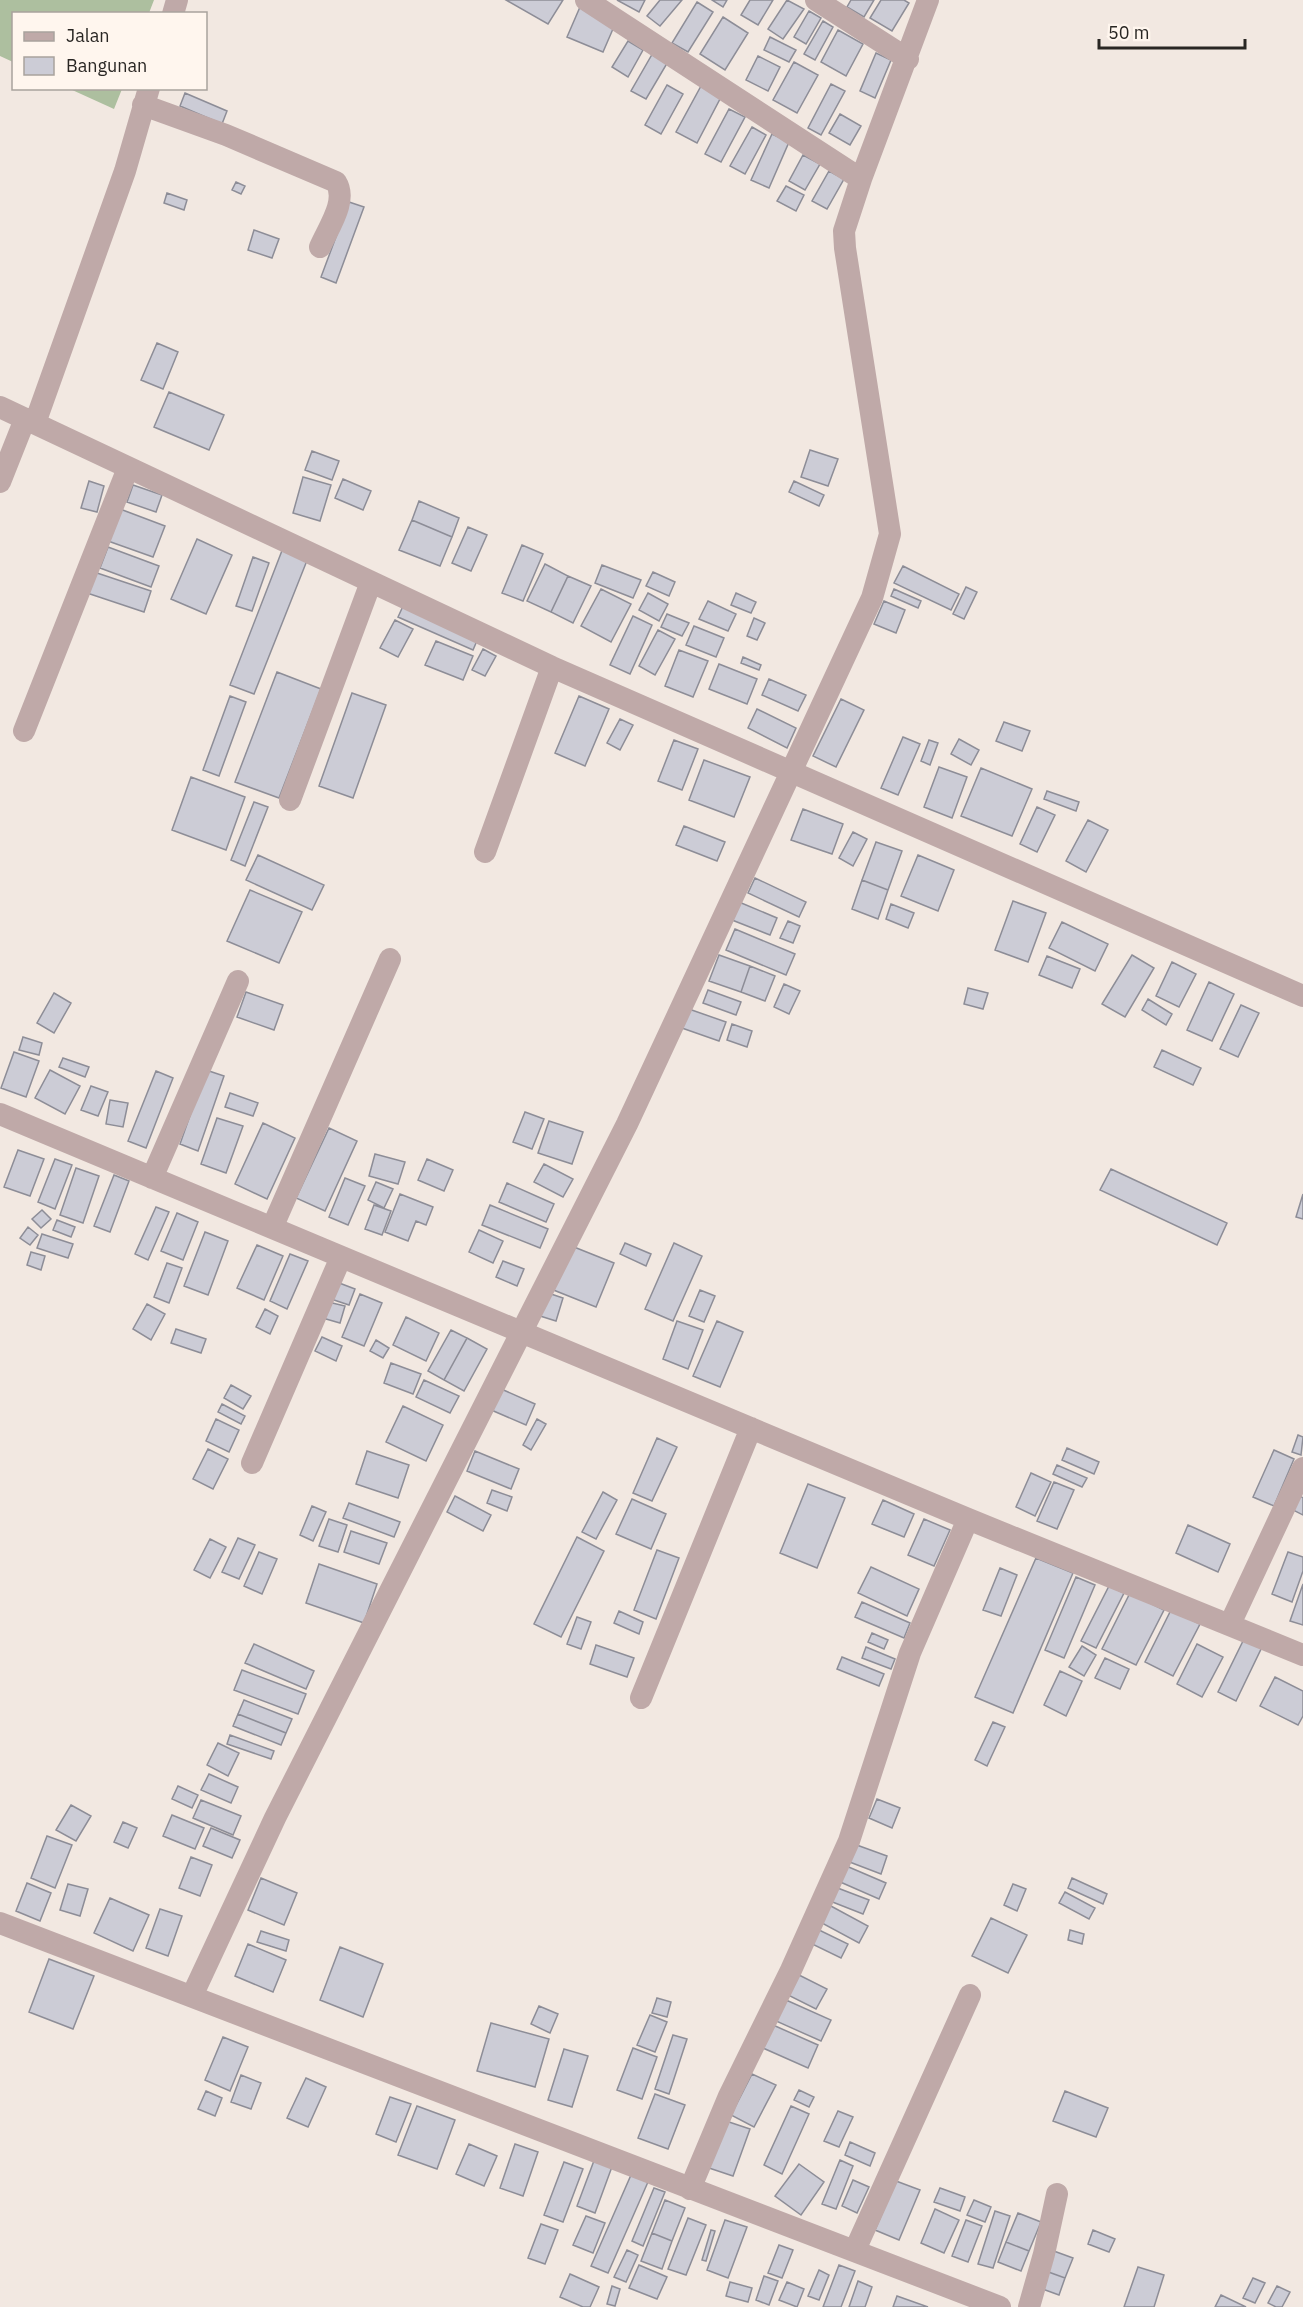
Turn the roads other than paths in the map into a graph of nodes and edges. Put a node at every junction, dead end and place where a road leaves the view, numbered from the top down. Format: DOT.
graph roads {
  1 [pos="586,0"];
  2 [pos="816,0"];
  3 [pos="928,0"];
  4 [pos="908,59"];
  5 [pos="146,97"];
  6 [pos="861,179"];
  7 [pos="320,247"];
  8 [pos="0,407"];
  9 [pos="30,421"];
  10 [pos="128,468"];
  11 [pos="0,482"];
  12 [pos="371,582"];
  13 [pos="552,666"];
  14 [pos="24,731"];
  15 [pos="792,772"];
  16 [pos="290,800"];
  17 [pos="485,852"];
  18 [pos="390,959"];
  19 [pos="238,981"];
  20 [pos="1303,996"];
  21 [pos="0,1114"];
  22 [pos="152,1178"];
  23 [pos="272,1228"];
  24 [pos="341,1257"];
  25 [pos="520,1332"];
  26 [pos="751,1428"];
  27 [pos="252,1462"];
  28 [pos="1303,1468"];
  29 [pos="968,1519"];
  30 [pos="1230,1624"];
  31 [pos="1303,1654"];
  32 [pos="641,1698"];
  33 [pos="0,1923"];
  34 [pos="970,1995"];
  35 [pos="192,1996"];
  36 [pos="690,2189"];
  37 [pos="1057,2194"];
  38 [pos="855,2250"];
  39 [pos="1000,2307"];
  40 [pos="1029,2307"];
  1 -- 6 [label="street"];
  2 -- 4 [label="street"];
  3 -- 4 [label="street"];
  4 -- 6 [label="street"];
  5 -- 7 [label="street"];
  5 -- 9 [label="street"];
  6 -- 15 [label="street"];
  8 -- 9 [label="street"];
  9 -- 10 [label="street"];
  9 -- 11 [label="street"];
  10 -- 12 [label="street"];
  10 -- 14 [label="street"];
  12 -- 13 [label="street"];
  12 -- 16 [label="street"];
  13 -- 15 [label="street"];
  13 -- 17 [label="street"];
  15 -- 20 [label="street"];
  15 -- 25 [label="street"];
  18 -- 23 [label="street"];
  19 -- 22 [label="street"];
  21 -- 22 [label="street"];
  22 -- 23 [label="street"];
  23 -- 24 [label="street"];
  24 -- 25 [label="street"];
  24 -- 27 [label="street"];
  25 -- 26 [label="street"];
  25 -- 35 [label="street"];
  26 -- 29 [label="street"];
  26 -- 32 [label="street"];
  28 -- 30 [label="street"];
  29 -- 30 [label="street"];
  29 -- 36 [label="street"];
  30 -- 31 [label="street"];
  33 -- 35 [label="street"];
  34 -- 38 [label="street"];
  35 -- 36 [label="street"];
  36 -- 38 [label="street"];
  37 -- 40 [label="street"];
  38 -- 39 [label="street"];
}
